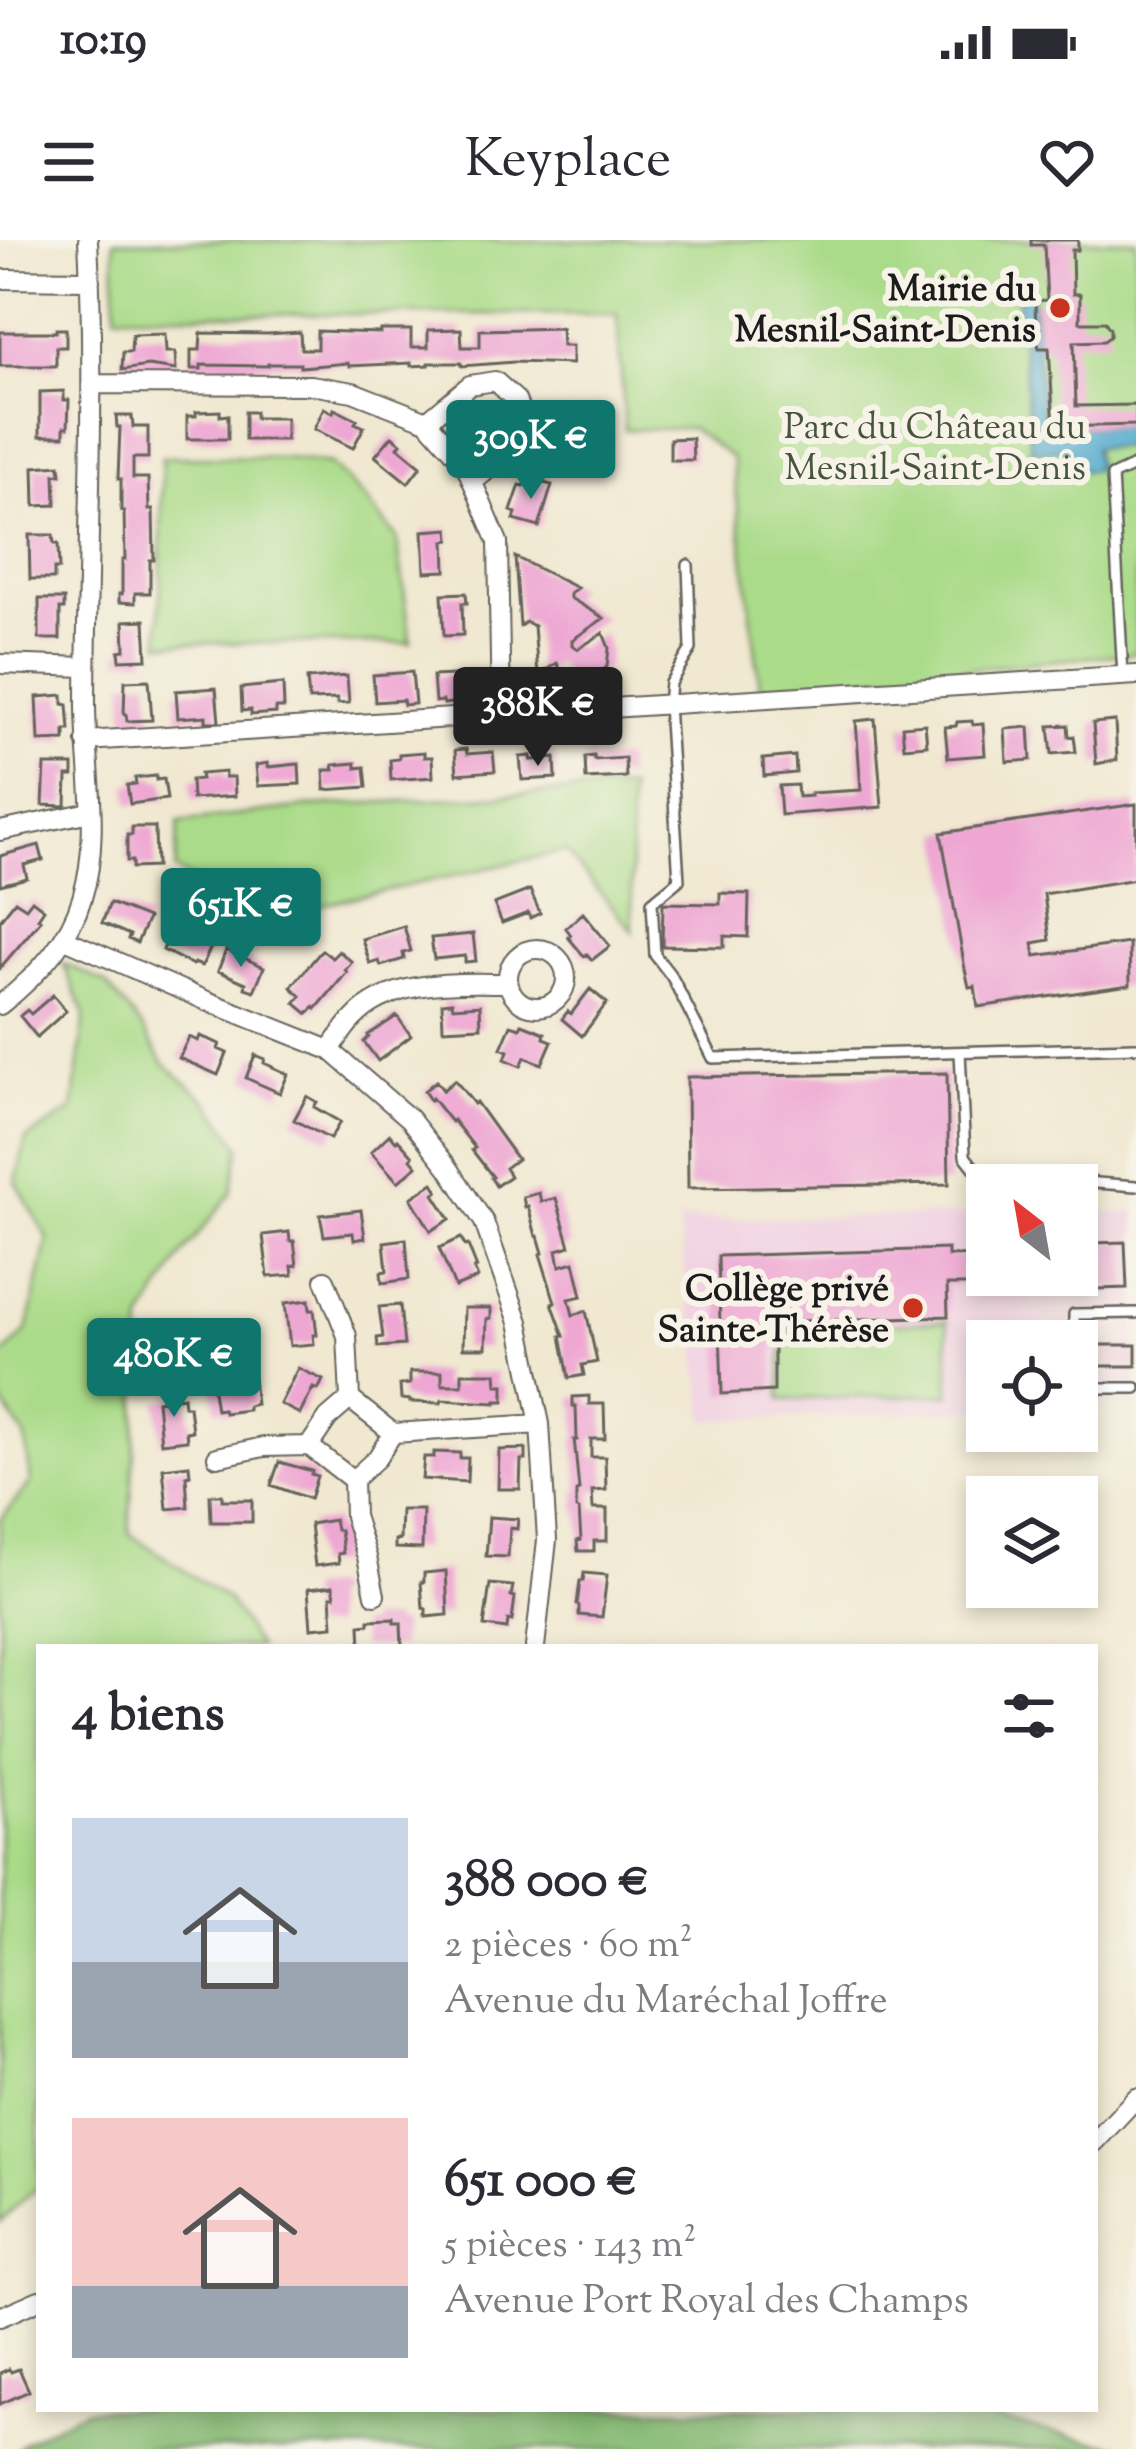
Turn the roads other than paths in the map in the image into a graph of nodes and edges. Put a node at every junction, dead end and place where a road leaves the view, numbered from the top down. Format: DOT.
graph roads {
  1 [pos="88,240"];
  2 [pos="0,279"];
  3 [pos="90,280"];
  4 [pos="92,383"];
  5 [pos="427,421"];
  6 [pos="1136,465"];
  7 [pos="474,481"];
  8 [pos="688,565"];
  9 [pos="0,664"];
  10 [pos="86,667"];
  11 [pos="1129,675"];
  12 [pos="668,704"];
  13 [pos="501,716"];
  14 [pos="86,741"];
  15 [pos="90,812"];
  16 [pos="0,831"];
  17 [pos="65,939"];
  18 [pos="508,983"];
  19 [pos="0,1005"];
  20 [pos="1136,1047"];
  21 [pos="330,1050"];
  22 [pos="960,1052"];
  23 [pos="1136,1186"];
  24 [pos="326,1280"];
  25 [pos="1136,1313"];
  26 [pos="1074,1320"];
  27 [pos="1098,1388"];
  28 [pos="1136,1388"];
  29 [pos="350,1399"];
  30 [pos="540,1424"];
  31 [pos="393,1433"];
  32 [pos="309,1446"];
  33 [pos="218,1457"];
  34 [pos="353,1480"];
  35 [pos="375,1595"];
  36 [pos="535,1644"];
  37 [pos="1136,2098"];
  38 [pos="1098,2139"];
  39 [pos="36,2301"];
  40 [pos="0,2317"];
  1 -- 3 [label="street"];
  2 -- 3 [label="street"];
  3 -- 4 [label="street"];
  4 -- 5 [label="street"];
  4 -- 10 [label="street"];
  5 -- 7 [label="street"];
  5 -- 7 [label="street"];
  6 -- 11 [label="lane"];
  7 -- 13 [label="street"];
  8 -- 12 [label="lane"];
  9 -- 10 [label="street"];
  10 -- 14 [label="street"];
  11 -- 12 [label="street"];
  12 -- 13 [label="street"];
  12 -- 22 [label="lane"];
  13 -- 14 [label="street"];
  14 -- 15 [label="street"];
  15 -- 16 [label="street"];
  15 -- 17 [label="street"];
  17 -- 19 [label="street"];
  17 -- 21 [label="street"];
  18 -- 21 [label="street"];
  20 -- 22 [label="lane"];
  21 -- 30 [label="street"];
  22 -- 23 [label="lane"];
  24 -- 29 [label="street"];
  25 -- 26 [label="lane"];
  27 -- 28 [label="lane"];
  29 -- 31 [label="street"];
  29 -- 32 [label="street"];
  30 -- 31 [label="street"];
  30 -- 36 [label="street"];
  31 -- 34 [label="street"];
  32 -- 33 [label="street"];
  32 -- 34 [label="street"];
  34 -- 35 [label="street"];
  37 -- 38 [label="street"];
  39 -- 40 [label="street"];
}
